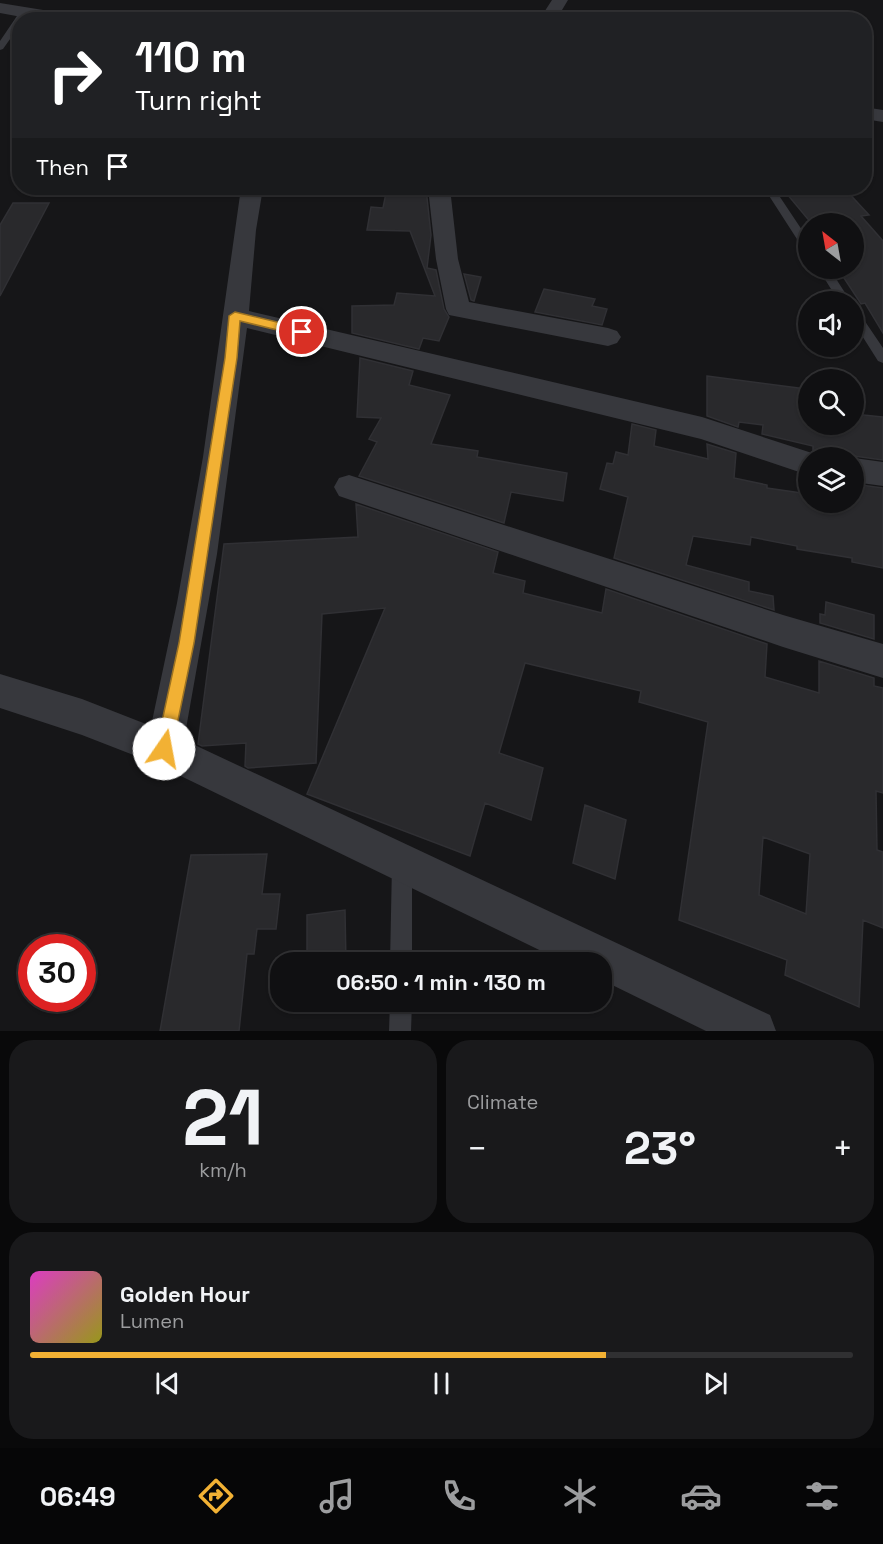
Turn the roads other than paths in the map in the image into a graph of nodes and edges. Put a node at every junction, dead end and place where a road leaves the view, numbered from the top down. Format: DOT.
graph roads {
  1 [pos="0,8"];
  2 [pos="24,12"];
  3 [pos="12,30"];
  4 [pos="0,47"];
  5 [pos="251,195"];
  6 [pos="440,195"];
  7 [pos="774,195"];
  8 [pos="798,232"];
  9 [pos="235,316"];
  10 [pos="864,329"];
  11 [pos="608,337"];
  12 [pos="883,358"];
  13 [pos="798,460"];
  14 [pos="864,471"];
  15 [pos="883,474"];
  16 [pos="349,487"];
  17 [pos="883,661"];
  18 [pos="0,691"];
  19 [pos="164,749"];
  20 [pos="402,864"];
  21 [pos="401,952"];
  22 [pos="401,1012"];
  23 [pos="400,1031"];
  24 [pos="754,1031"];
  1 -- 2 [label="street"];
  3 -- 4 [label="lane"];
  5 -- 9 [label="street"];
  6 -- 11 [label="street"];
  7 -- 8 [label="lane"];
  9 -- 13 [label="street"];
  9 -- 19 [label="street"];
  10 -- 12 [label="lane"];
  14 -- 15 [label="street"];
  16 -- 17 [label="street"];
  18 -- 19 [label="street"];
  19 -- 20 [label="street"];
  20 -- 21 [label="lane"];
  20 -- 24 [label="street"];
  22 -- 23 [label="lane"];
}
